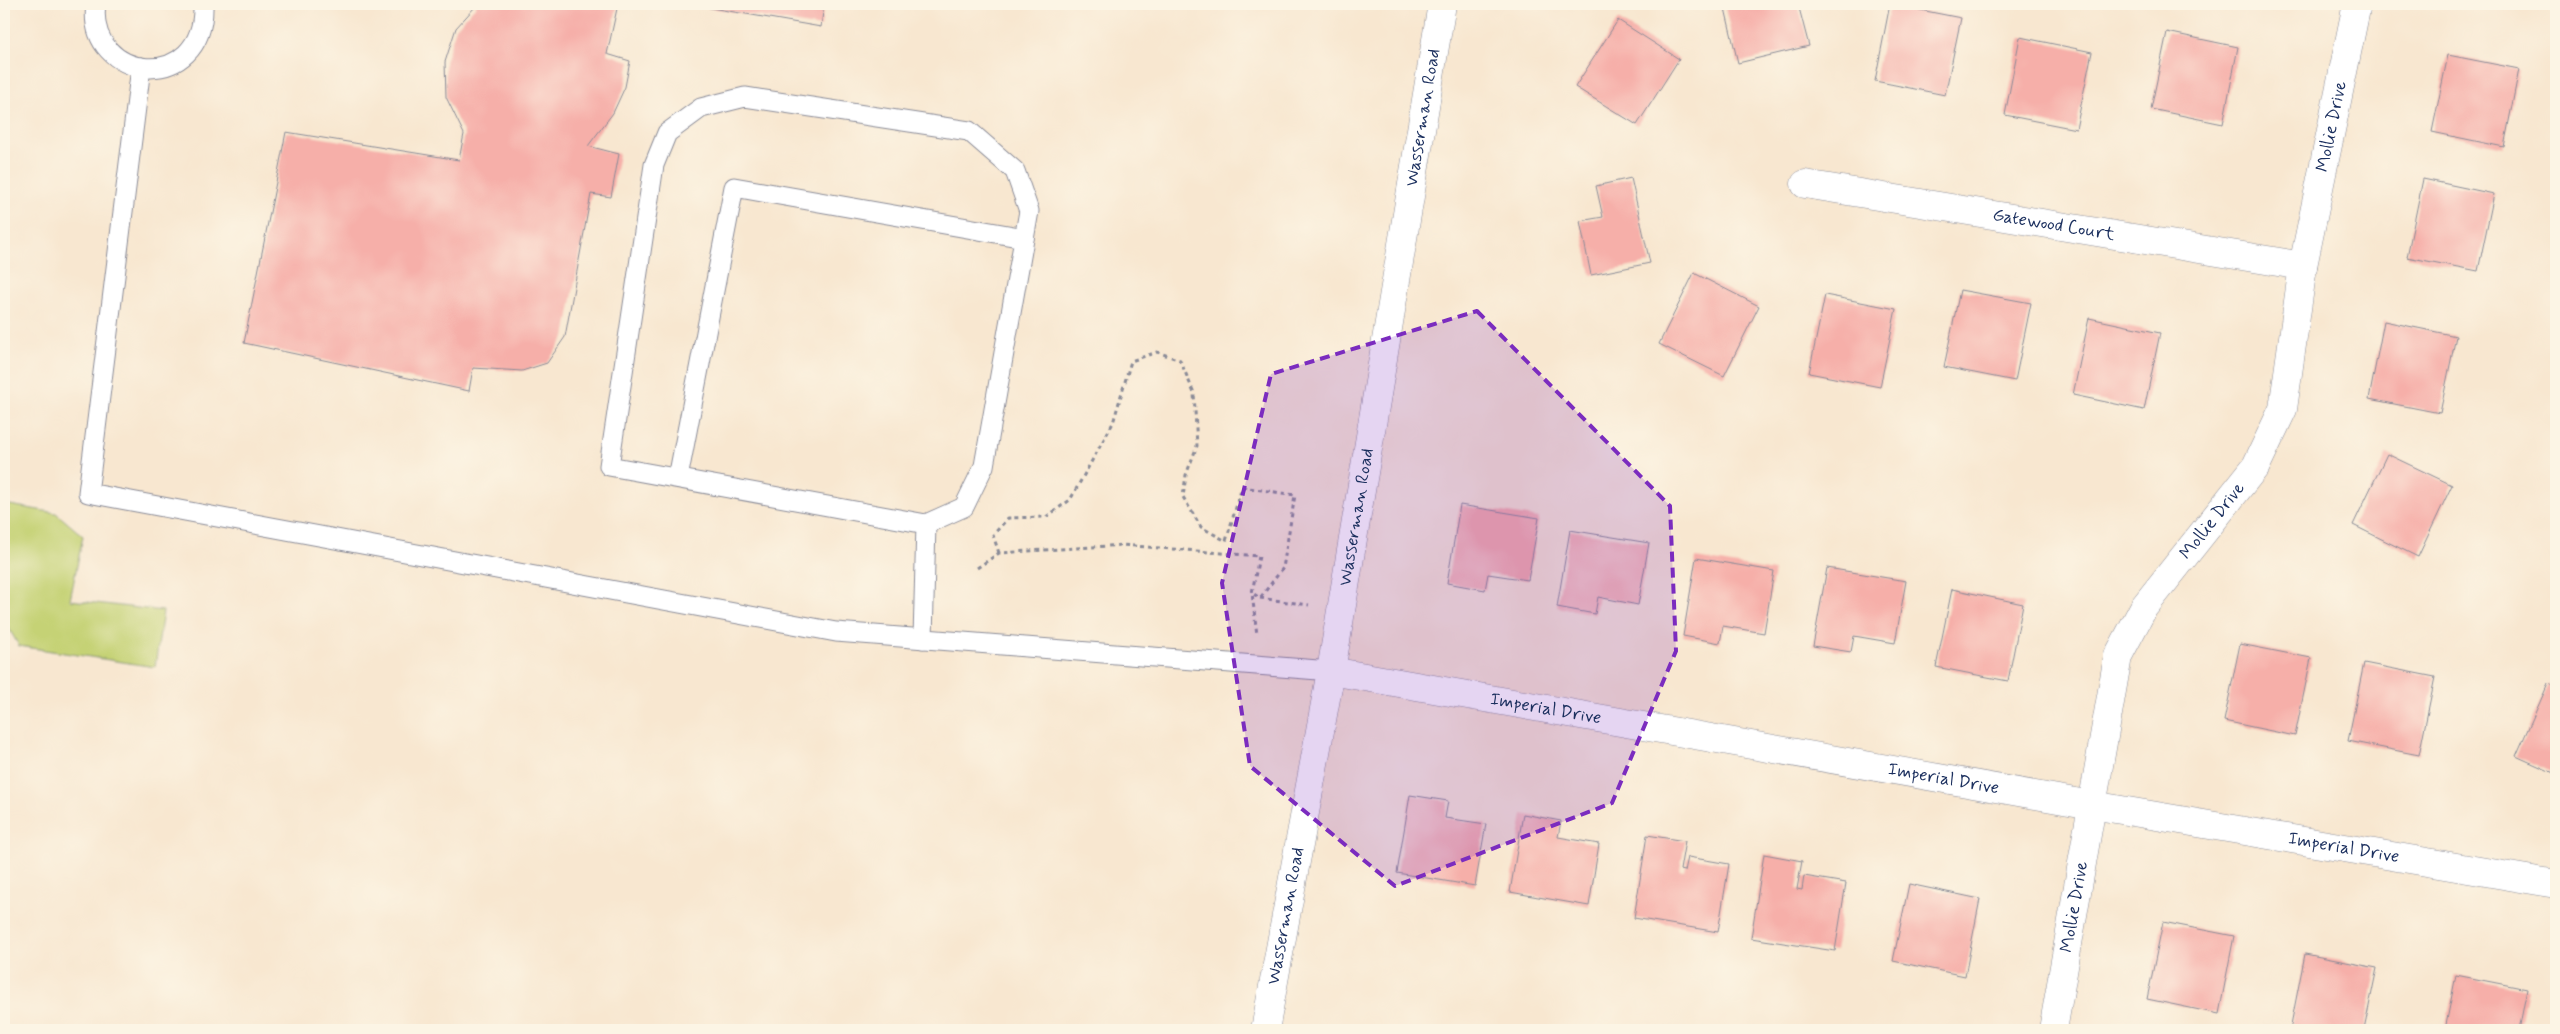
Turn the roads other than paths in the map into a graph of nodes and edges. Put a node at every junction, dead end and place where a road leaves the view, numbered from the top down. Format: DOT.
graph roads {
  1 [pos="96,4"];
  2 [pos="204,4"];
  3 [pos="1442,4"];
  4 [pos="2357,4"];
  5 [pos="141,67"];
  6 [pos="1805,184"];
  7 [pos="1024,238"];
  8 [pos="2303,266"];
  9 [pos="678,478"];
  10 [pos="926,524"];
  11 [pos="923,639"];
  12 [pos="1331,671"];
  13 [pos="2092,805"];
  14 [pos="2556,884"];
  15 [pos="1266,1030"];
  16 [pos="2053,1030"];
  1 -- 5 [label="lane"];
  2 -- 5 [label="lane"];
  3 -- 12 [label="street, Wasserman Road"];
  4 -- 8 [label="street, Mollie Drive"];
  5 -- 11 [label="lane"];
  6 -- 8 [label="street, Gatewood Court"];
  7 -- 9 [label="lane"];
  7 -- 9 [label="lane"];
  7 -- 10 [label="lane"];
  8 -- 13 [label="street, Mollie Drive"];
  9 -- 10 [label="lane"];
  10 -- 11 [label="lane"];
  11 -- 12 [label="lane"];
  12 -- 13 [label="street, Imperial Drive"];
  12 -- 15 [label="street, Wasserman Road"];
  13 -- 14 [label="street, Imperial Drive"];
  13 -- 16 [label="street, Mollie Drive"];
}
